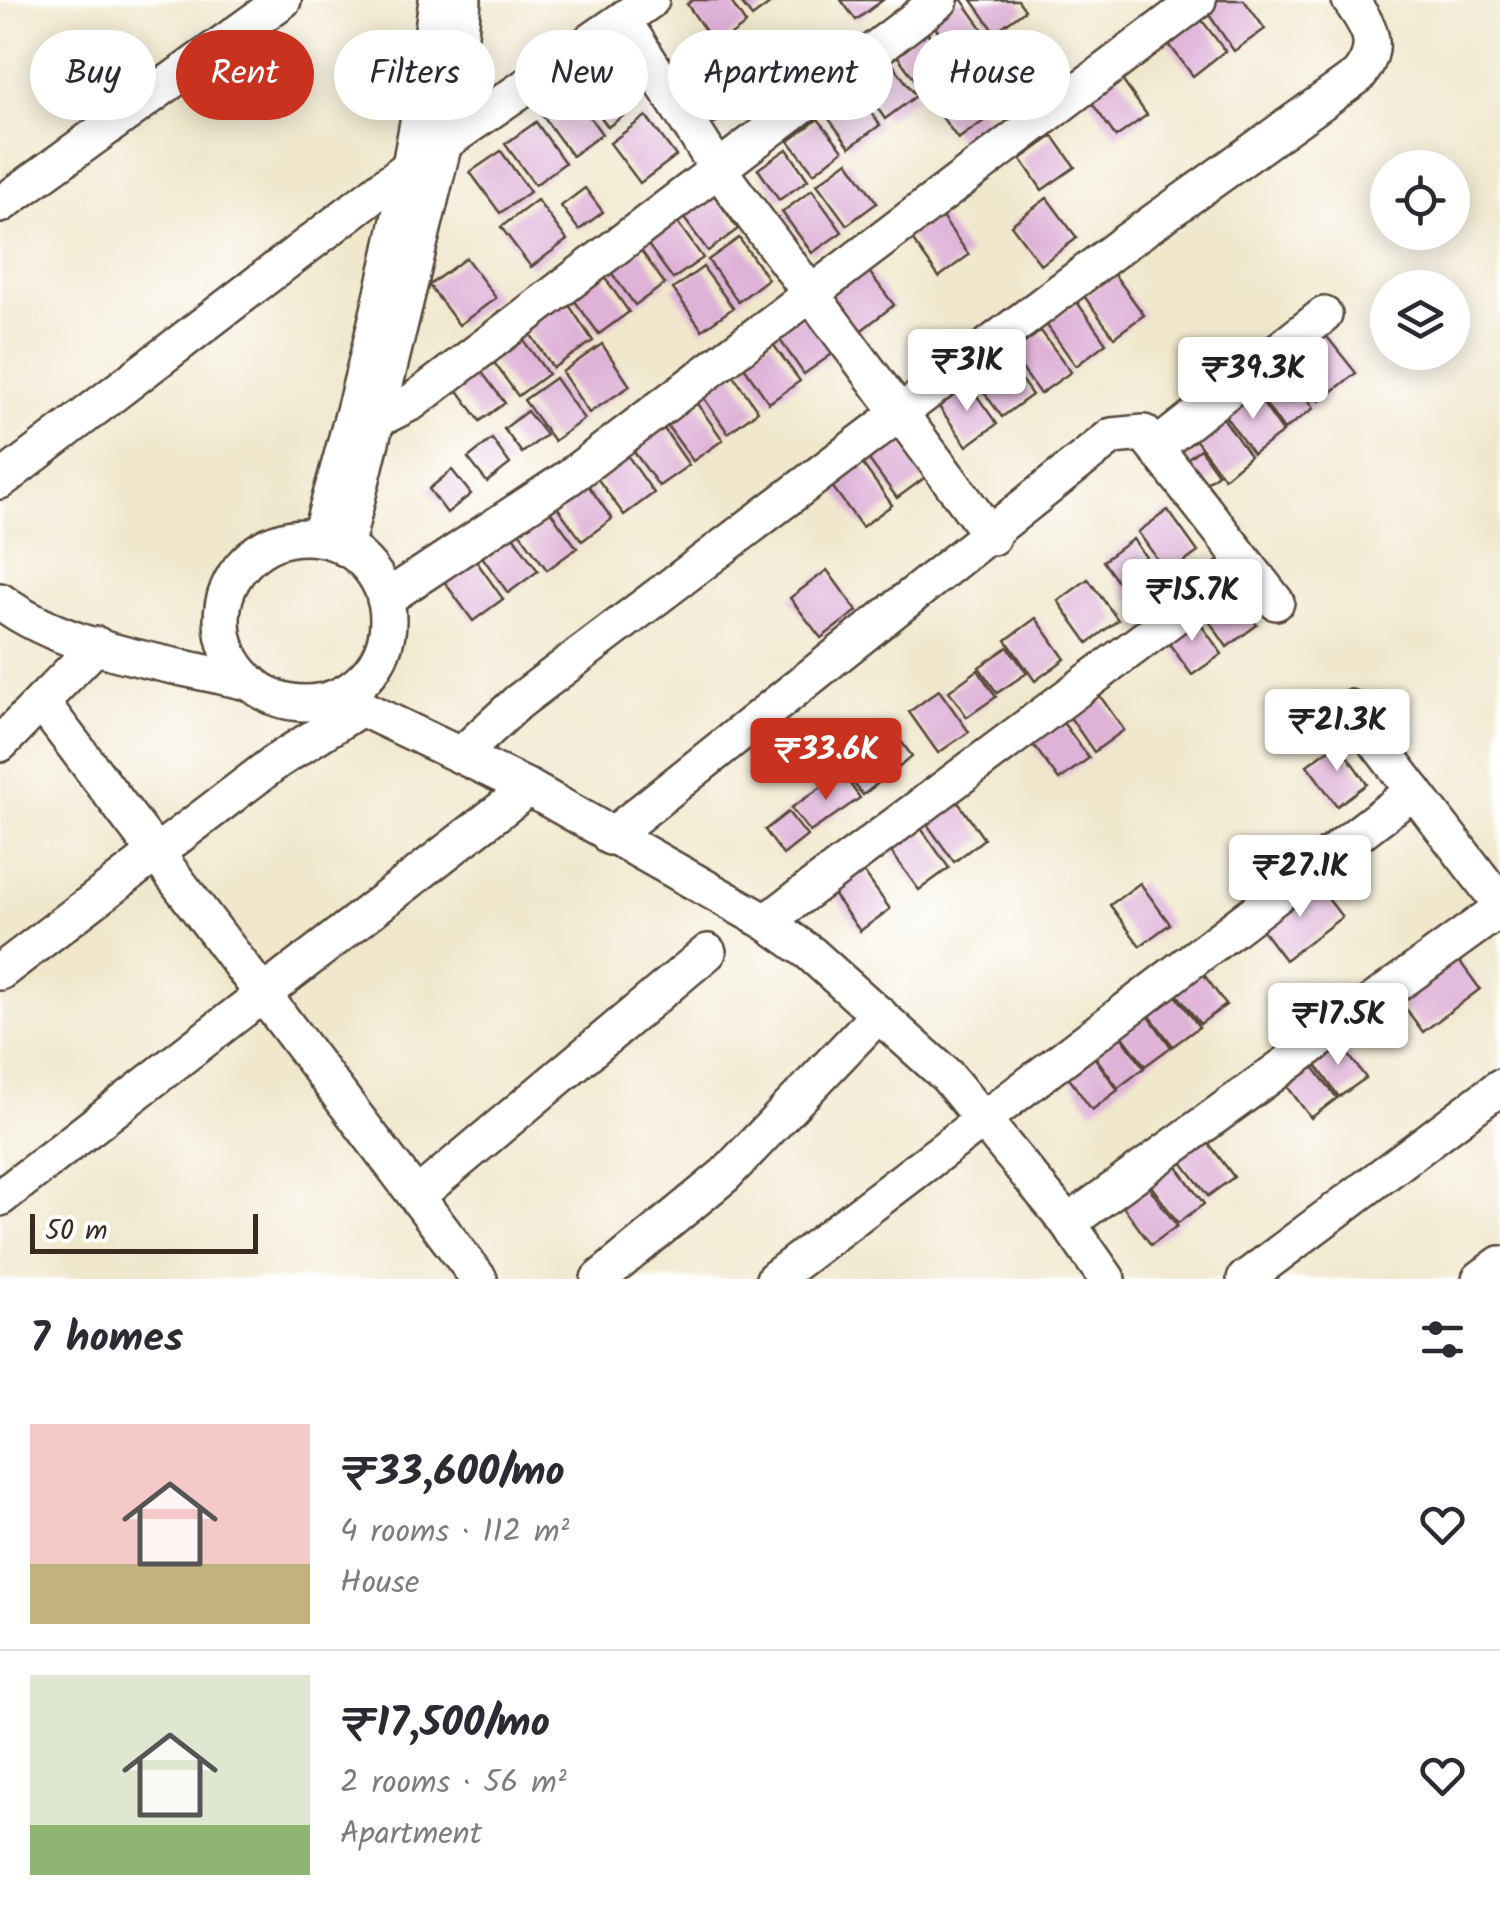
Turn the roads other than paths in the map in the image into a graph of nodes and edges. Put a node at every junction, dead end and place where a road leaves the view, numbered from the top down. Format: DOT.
graph roads {
  1 [pos="283,0"];
  2 [pos="437,0"];
  3 [pos="463,0"];
  4 [pos="940,0"];
  5 [pos="1198,0"];
  6 [pos="1350,0"];
  7 [pos="637,11"];
  8 [pos="443,145"];
  9 [pos="412,165"];
  10 [pos="718,168"];
  11 [pos="0,205"];
  12 [pos="812,290"];
  13 [pos="1324,315"];
  14 [pos="900,415"];
  15 [pos="380,418"];
  16 [pos="1156,447"];
  17 [pos="0,482"];
  18 [pos="992,536"];
  19 [pos="332,543"];
  20 [pos="1245,564"];
  21 [pos="385,599"];
  22 [pos="1276,602"];
  23 [pos="8,614"];
  24 [pos="97,645"];
  25 [pos="250,683"];
  26 [pos="350,702"];
  27 [pos="42,703"];
  28 [pos="1350,708"];
  29 [pos="0,744"];
  30 [pos="462,754"];
  31 [pos="528,788"];
  32 [pos="1414,791"];
  33 [pos="610,836"];
  34 [pos="157,855"];
  35 [pos="1500,906"];
  36 [pos="766,922"];
  37 [pos="708,952"];
  38 [pos="0,972"];
  39 [pos="262,993"];
  40 [pos="878,1014"];
  41 [pos="1500,1087"];
  42 [pos="986,1121"];
  43 [pos="416,1196"];
  44 [pos="0,1198"];
  45 [pos="1068,1223"];
  46 [pos="1500,1264"];
  47 [pos="1095,1275"];
  48 [pos="479,1279"];
  49 [pos="599,1279"];
  50 [pos="774,1279"];
  51 [pos="1245,1279"];
  52 [pos="1480,1279"];
  1 -- 11 [label="lane"];
  2 -- 9 [label="lane"];
  3 -- 8 [label="lane"];
  4 -- 10 [label="lane"];
  5 -- 12 [label="lane"];
  6 -- 14 [label="lane"];
  7 -- 8 [label="lane"];
  7 -- 10 [label="lane"];
  8 -- 9 [label="lane"];
  8 -- 15 [label="lane"];
  9 -- 17 [label="lane"];
  9 -- 19 [label="lane"];
  10 -- 12 [label="lane"];
  10 -- 15 [label="lane"];
  12 -- 14 [label="lane"];
  12 -- 21 [label="lane"];
  13 -- 16 [label="lane"];
  14 -- 18 [label="lane"];
  14 -- 30 [label="lane"];
  15 -- 19 [label="lane"];
  16 -- 18 [label="lane"];
  16 -- 20 [label="lane"];
  18 -- 33 [label="lane"];
  19 -- 21 [label="lane"];
  19 -- 25 [label="lane"];
  20 -- 22 [label="lane"];
  20 -- 36 [label="lane"];
  21 -- 26 [label="lane"];
  23 -- 24 [label="lane"];
  24 -- 25 [label="lane"];
  24 -- 27 [label="lane"];
  25 -- 26 [label="lane"];
  26 -- 30 [label="lane"];
  26 -- 34 [label="lane"];
  27 -- 29 [label="lane"];
  27 -- 34 [label="lane"];
  28 -- 32 [label="lane"];
  30 -- 31 [label="lane"];
  31 -- 33 [label="lane"];
  31 -- 39 [label="lane"];
  32 -- 35 [label="lane"];
  32 -- 42 [label="lane"];
  33 -- 36 [label="lane"];
  34 -- 38 [label="lane"];
  34 -- 39 [label="lane"];
  35 -- 45 [label="lane"];
  36 -- 40 [label="lane"];
  37 -- 43 [label="lane"];
  39 -- 43 [label="lane"];
  39 -- 44 [label="lane"];
  40 -- 42 [label="lane"];
  40 -- 49 [label="lane"];
  41 -- 51 [label="lane"];
  42 -- 45 [label="lane"];
  42 -- 50 [label="lane"];
  43 -- 48 [label="lane"];
  45 -- 47 [label="lane"];
  46 -- 52 [label="lane"];
}
